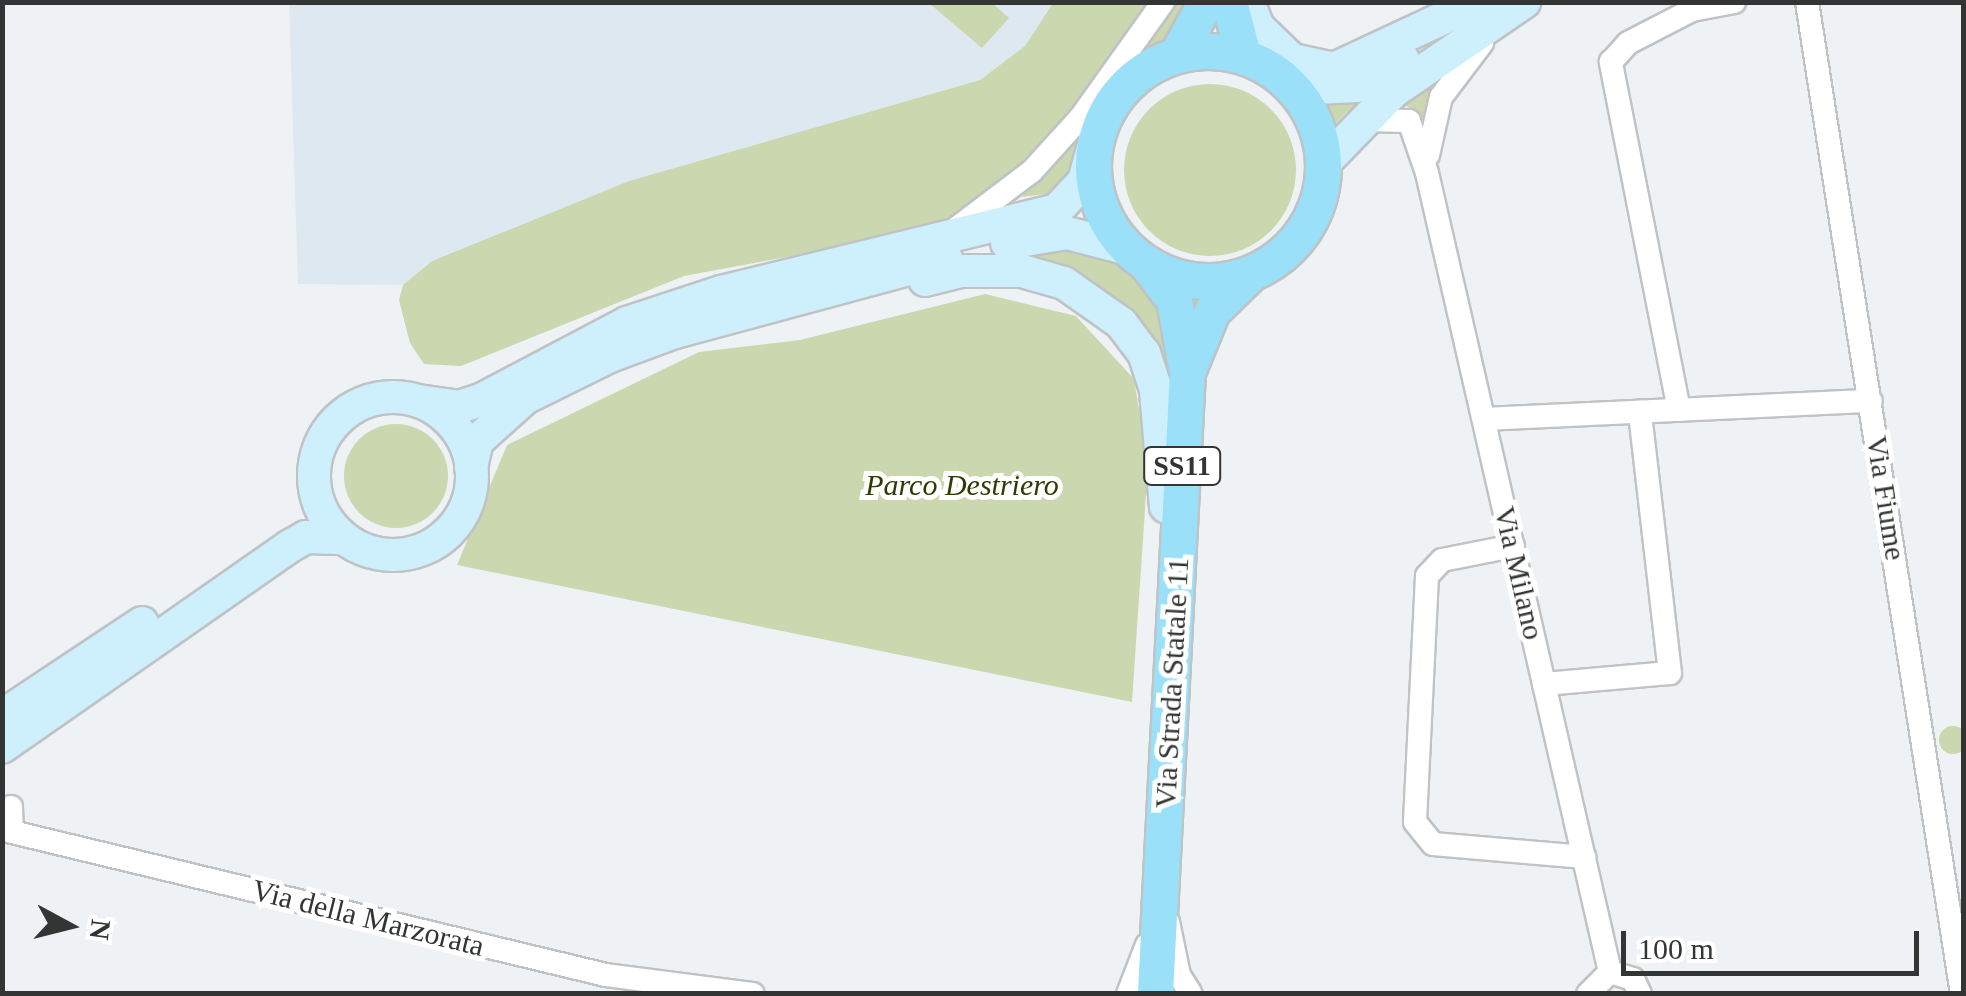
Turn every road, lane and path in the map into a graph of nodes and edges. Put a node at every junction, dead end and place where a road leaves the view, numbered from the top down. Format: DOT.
graph roads {
  1 [pos="1163,2"];
  2 [pos="1206,2"];
  3 [pos="1229,2"];
  4 [pos="1248,2"];
  5 [pos="1734,2"];
  6 [pos="1807,2"];
  7 [pos="1499,5"];
  8 [pos="1177,54"];
  9 [pos="1243,56"];
  10 [pos="1295,89"];
  11 [pos="1358,122"];
  12 [pos="1096,138"];
  13 [pos="1324,163"];
  14 [pos="1427,173"];
  15 [pos="944,239"];
  16 [pos="1138,256"];
  17 [pos="1251,273"];
  18 [pos="715,321"];
  19 [pos="1187,372"];
  20 [pos="418,401"];
  21 [pos="1871,402"];
  22 [pos="1678,410"];
  23 [pos="1640,412"];
  24 [pos="1484,419"];
  25 [pos="471,467"];
  26 [pos="314,478"];
  27 [pos="344,538"];
  28 [pos="1513,546"];
  29 [pos="1178,561"];
  30 [pos="1544,684"];
  31 [pos="48,715"];
  32 [pos="2,716"];
  33 [pos="2,734"];
  34 [pos="2,746"];
  35 [pos="11,806"];
  36 [pos="1938,850"];
  37 [pos="1584,856"];
  38 [pos="1964,856"];
  39 [pos="1161,893"];
  40 [pos="1610,972"];
  41 [pos="752,994"];
  42 [pos="1128,994"];
  43 [pos="1155,994"];
  44 [pos="1190,994"];
  45 [pos="1588,994"];
  46 [pos="1640,994"];
  47 [pos="1962,994"];
  1 -- 15 [label="street"];
  2 -- 8 [label="main road"];
  3 -- 9 [label="main road"];
  4 -- 7 [label="main road"];
  5 -- 22 [label="street"];
  6 -- 21 [label="street, Via Fiume"];
  7 -- 10 [label="main road"];
  7 -- 11 [label="main road"];
  7 -- 14 [label="street"];
  8 -- 9 [label="main road"];
  8 -- 12 [label="main road"];
  9 -- 10 [label="main road"];
  10 -- 13 [label="main road"];
  11 -- 13 [label="main road"];
  11 -- 14 [label="street"];
  12 -- 15 [label="main road"];
  12 -- 16 [label="main road"];
  13 -- 17 [label="main road"];
  14 -- 24 [label="street, Via Milano"];
  15 -- 20 [label="main road"];
  16 -- 17 [label="main road"];
  16 -- 18 [label="main road"];
  16 -- 19 [label="main road, Via Strada Statale 11"];
  17 -- 19 [label="main road, Via Strada Statale 11"];
  18 -- 25 [label="main road"];
  18 -- 29 [label="main road"];
  19 -- 29 [label="main road, Via Strada Statale 11 / SS11"];
  20 -- 25 [label="main road"];
  20 -- 26 [label="main road"];
  21 -- 22 [label="street"];
  21 -- 36 [label="street, Via Fiume"];
  22 -- 23 [label="street"];
  23 -- 24 [label="street"];
  23 -- 30 [label="street"];
  24 -- 28 [label="street, Via Milano"];
  25 -- 27 [label="main road"];
  26 -- 27 [label="main road"];
  26 -- 32 [label="main road"];
  27 -- 31 [label="main road"];
  28 -- 30 [label="street, Via Milano"];
  28 -- 37 [label="street"];
  29 -- 39 [label="main road, Via Strada Statale 11"];
  30 -- 37 [label="street, Via Milano"];
  31 -- 33 [label="street"];
  31 -- 34 [label="main road"];
  35 -- 41 [label="street, Via della Marzorata"];
  36 -- 38 [label="street"];
  36 -- 47 [label="street, Via Fiume"];
  37 -- 40 [label="street, Via Milano"];
  39 -- 42 [label="street"];
  39 -- 43 [label="main road, Via Strada Statale 11"];
  39 -- 44 [label="street"];
  40 -- 45 [label="street"];
  40 -- 46 [label="street"];
}
